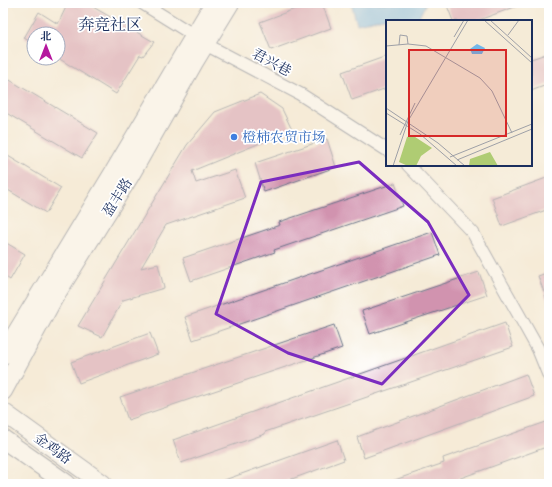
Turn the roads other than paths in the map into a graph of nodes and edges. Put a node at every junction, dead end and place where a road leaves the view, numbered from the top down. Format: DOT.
graph roads {
  1 [pos="142,3"];
  2 [pos="214,3"];
  3 [pos="230,3"];
  4 [pos="200,40"];
  5 [pos="386,149"];
  6 [pos="409,166"];
  7 [pos="3,354"];
  8 [pos="549,376"];
  9 [pos="3,391"];
  10 [pos="3,412"];
  11 [pos="3,439"];
  12 [pos="67,484"];
  13 [pos="103,484"];
  1 -- 4 [label="street, 君兴巷"];
  2 -- 4 [label="main road, 盈丰路"];
  3 -- 4 [label="main road, 盈丰路"];
  4 -- 5 [label="street, 君兴巷"];
  4 -- 7 [label="main road, 盈丰路"];
  4 -- 9 [label="main road, 盈丰路"];
  6 -- 8 [label="street"];
  10 -- 13 [label="main road, 金鸡路"];
  11 -- 12 [label="main road, 金鸡路"];
}
